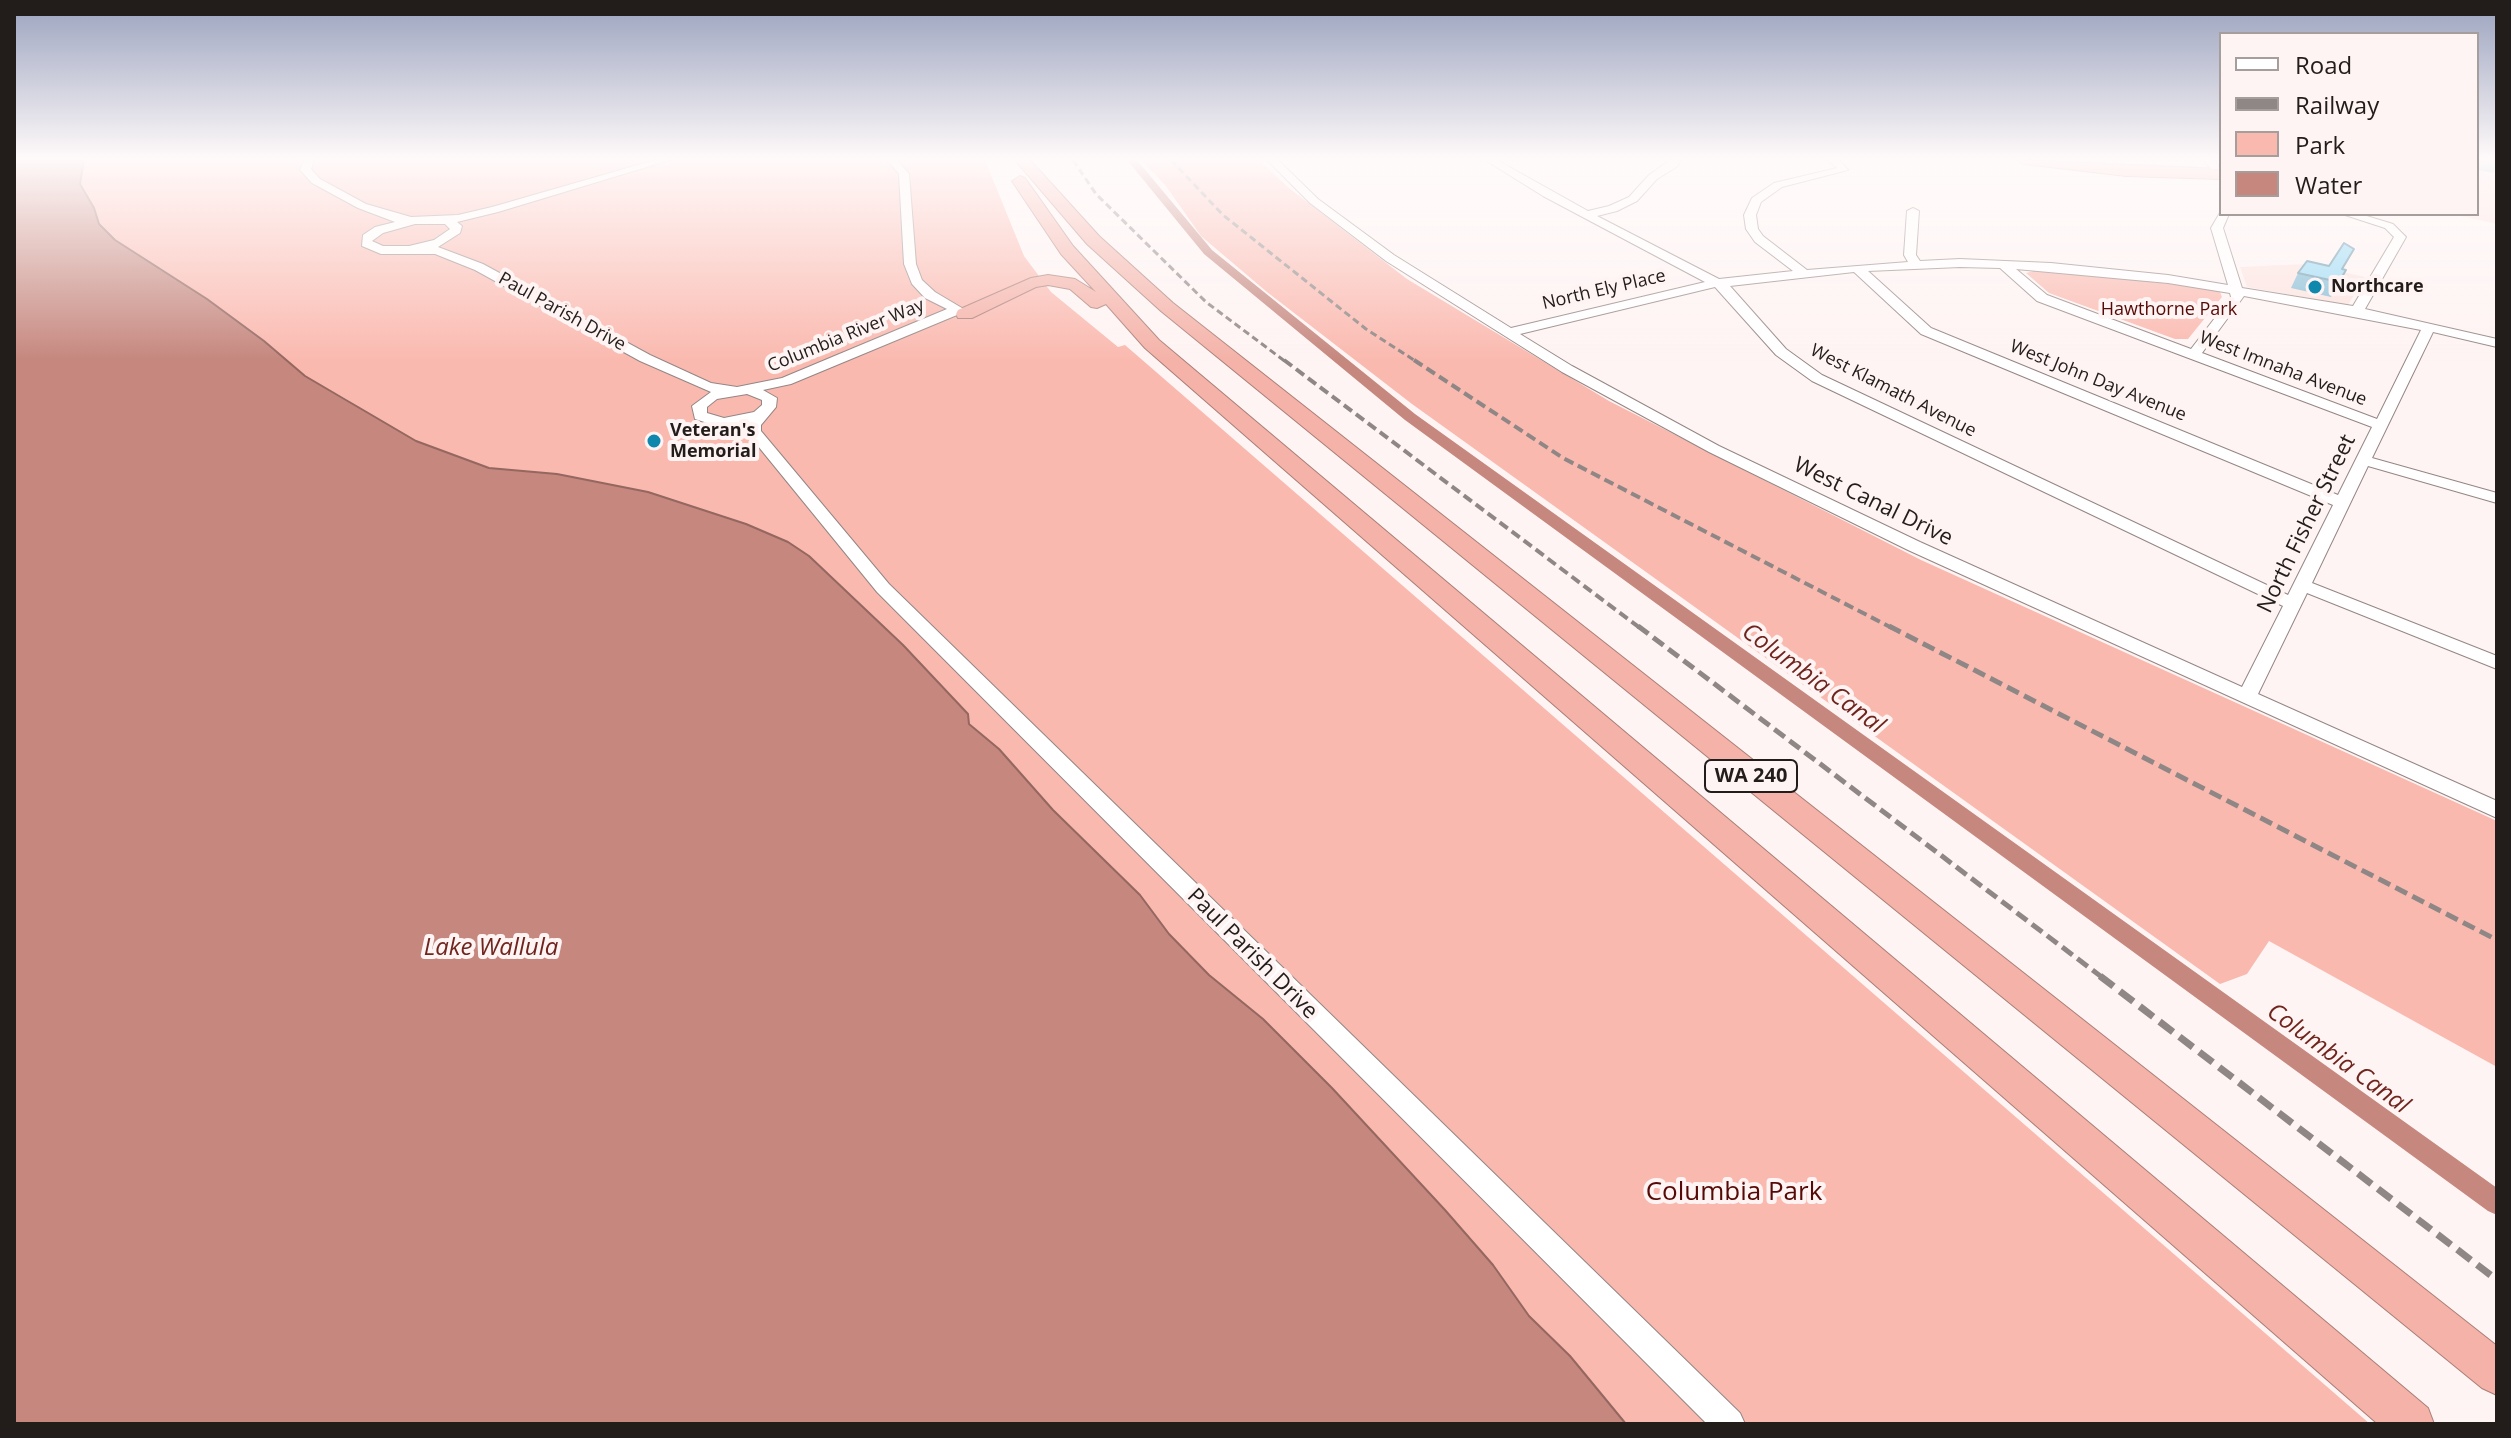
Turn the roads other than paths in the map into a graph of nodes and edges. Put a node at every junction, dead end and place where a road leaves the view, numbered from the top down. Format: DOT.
graph roads {
  1 [pos="380,227"];
  2 [pos="391,227"];
  3 [pos="452,227"];
  4 [pos="460,227"];
  5 [pos="909,227"];
  6 [pos="1034,227"];
  7 [pos="1053,227"];
  8 [pos="1080,227"];
  9 [pos="1348,227"];
  10 [pos="1610,227"];
  11 [pos="1753,227"];
  12 [pos="1912,227"];
  13 [pos="2217,227"];
  14 [pos="2390,227"];
  15 [pos="374,232"];
  16 [pos="454,233"];
  17 [pos="409,250"];
  18 [pos="1916,264"];
  19 [pos="2002,264"];
  20 [pos="479,267"];
  21 [pos="1857,268"];
  22 [pos="1805,274"];
  23 [pos="1718,283"];
  24 [pos="2237,289"];
  25 [pos="2357,311"];
  26 [pos="961,312"];
  27 [pos="2429,327"];
  28 [pos="1506,333"];
  29 [pos="2497,343"];
  30 [pos="2194,354"];
  31 [pos="645,358"];
  32 [pos="740,390"];
  33 [pos="699,406"];
  34 [pos="765,409"];
  35 [pos="714,422"];
  36 [pos="2380,425"];
  37 [pos="2363,460"];
  38 [pos="787,473"];
  39 [pos="1330,496"];
  40 [pos="2497,498"];
  41 [pos="2342,503"];
  42 [pos="2302,585"];
  43 [pos="2293,604"];
  44 [pos="2497,663"];
  45 [pos="2247,697"];
  46 [pos="2497,810"];
  47 [pos="2497,1373"];
  48 [pos="1729,1424"];
  49 [pos="2412,1424"];
  1 -- 15 [label="street"];
  2 -- 15 [label="street"];
  3 -- 16 [label="street"];
  4 -- 16 [label="street"];
  5 -- 26 [label="street"];
  6 -- 26 [label="highway"];
  7 -- 39 [label="highway, WA 240"];
  8 -- 47 [label="highway, WA 240"];
  9 -- 28 [label="street, West Canal Drive"];
  10 -- 23 [label="street, West Klamath Avenue"];
  11 -- 22 [label="street"];
  12 -- 18 [label="street"];
  13 -- 24 [label="street"];
  14 -- 25 [label="street"];
  15 -- 17 [label="street, Paul Parish Drive"];
  16 -- 17 [label="street"];
  16 -- 20 [label="street, Paul Parish Drive"];
  17 -- 20 [label="street, Paul Parish Drive"];
  18 -- 19 [label="street, North Ely Place"];
  18 -- 21 [label="street, North Ely Place"];
  19 -- 24 [label="street, North Ely Place"];
  19 -- 30 [label="street, West Imnaha Avenue"];
  20 -- 31 [label="street, Paul Parish Drive"];
  21 -- 22 [label="street, North Ely Place"];
  21 -- 41 [label="street, West John Day Avenue"];
  22 -- 23 [label="street, North Ely Place"];
  23 -- 28 [label="street, North Ely Place"];
  23 -- 43 [label="street, West Klamath Avenue"];
  24 -- 25 [label="street, North Ely Place"];
  24 -- 30 [label="street"];
  25 -- 27 [label="street, North Ely Place"];
  26 -- 32 [label="street, Columbia River Way"];
  26 -- 34 [label="street, Columbia River Way"];
  26 -- 39 [label="highway"];
  27 -- 29 [label="street, North Ely Place"];
  27 -- 36 [label="street, North Fisher Street"];
  28 -- 45 [label="street, West Canal Drive"];
  30 -- 36 [label="street, West Imnaha Avenue"];
  31 -- 32 [label="street, Paul Parish Drive"];
  31 -- 33 [label="street, Paul Parish Drive"];
  32 -- 33 [label="street"];
  32 -- 34 [label="street"];
  33 -- 35 [label="street, Paul Parish Drive"];
  34 -- 35 [label="street"];
  34 -- 38 [label="street, Paul Parish Drive"];
  35 -- 38 [label="street, Paul Parish Drive"];
  36 -- 37 [label="street, North Fisher Street"];
  37 -- 40 [label="street"];
  37 -- 41 [label="street, North Fisher Street"];
  38 -- 48 [label="street, Paul Parish Drive"];
  39 -- 49 [label="highway, WA 240"];
  41 -- 42 [label="street, North Fisher Street"];
  42 -- 43 [label="street, North Fisher Street"];
  42 -- 44 [label="street"];
  43 -- 45 [label="street, North Fisher Street"];
  45 -- 46 [label="street, West Canal Drive"];
}
